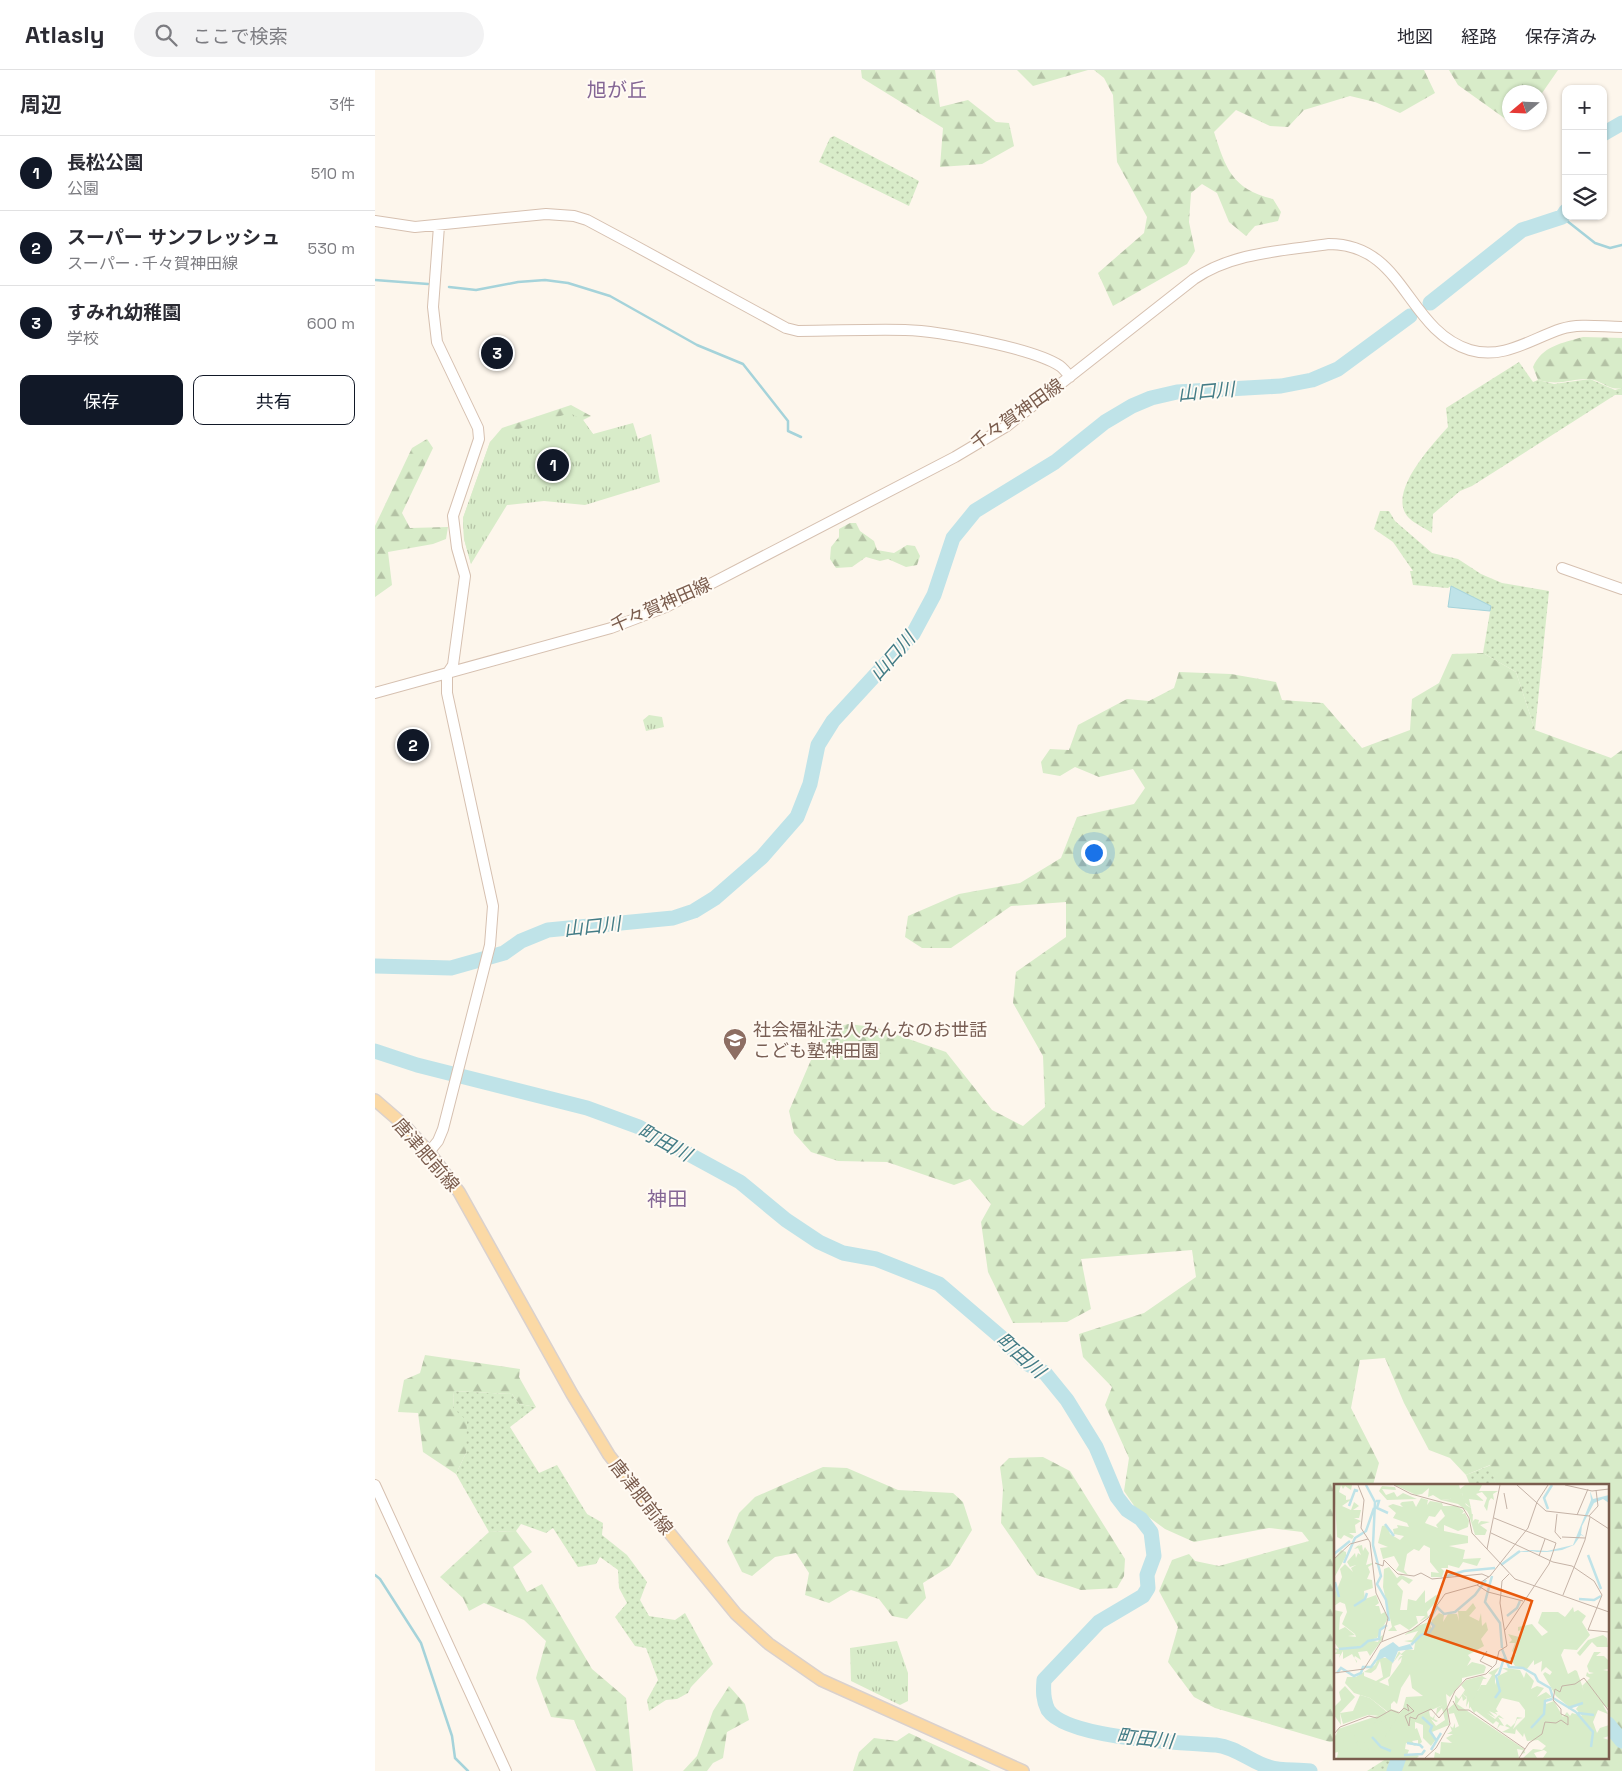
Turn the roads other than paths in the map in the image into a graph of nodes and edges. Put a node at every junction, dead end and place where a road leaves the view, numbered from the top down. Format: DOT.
graph roads {
  1 [pos="375,221"];
  2 [pos="439,226"];
  3 [pos="1622,328"];
  4 [pos="1070,377"];
  5 [pos="1561,568"];
  6 [pos="1622,590"];
  7 [pos="447,674"];
  8 [pos="375,693"];
  9 [pos="375,1100"];
  10 [pos="429,1152"];
  11 [pos="375,1485"];
  12 [pos="506,1771"];
  13 [pos="1023,1771"];
  1 -- 2 [label="street"];
  2 -- 4 [label="street"];
  2 -- 7 [label="street"];
  3 -- 4 [label="street, 千々賀神田線"];
  4 -- 7 [label="street, 千々賀神田線"];
  5 -- 6 [label="street"];
  7 -- 8 [label="street, 千々賀神田線"];
  7 -- 10 [label="street"];
  9 -- 10 [label="main road, 唐津肥前線"];
  10 -- 13 [label="main road, 唐津肥前線"];
  11 -- 12 [label="street"];
}
